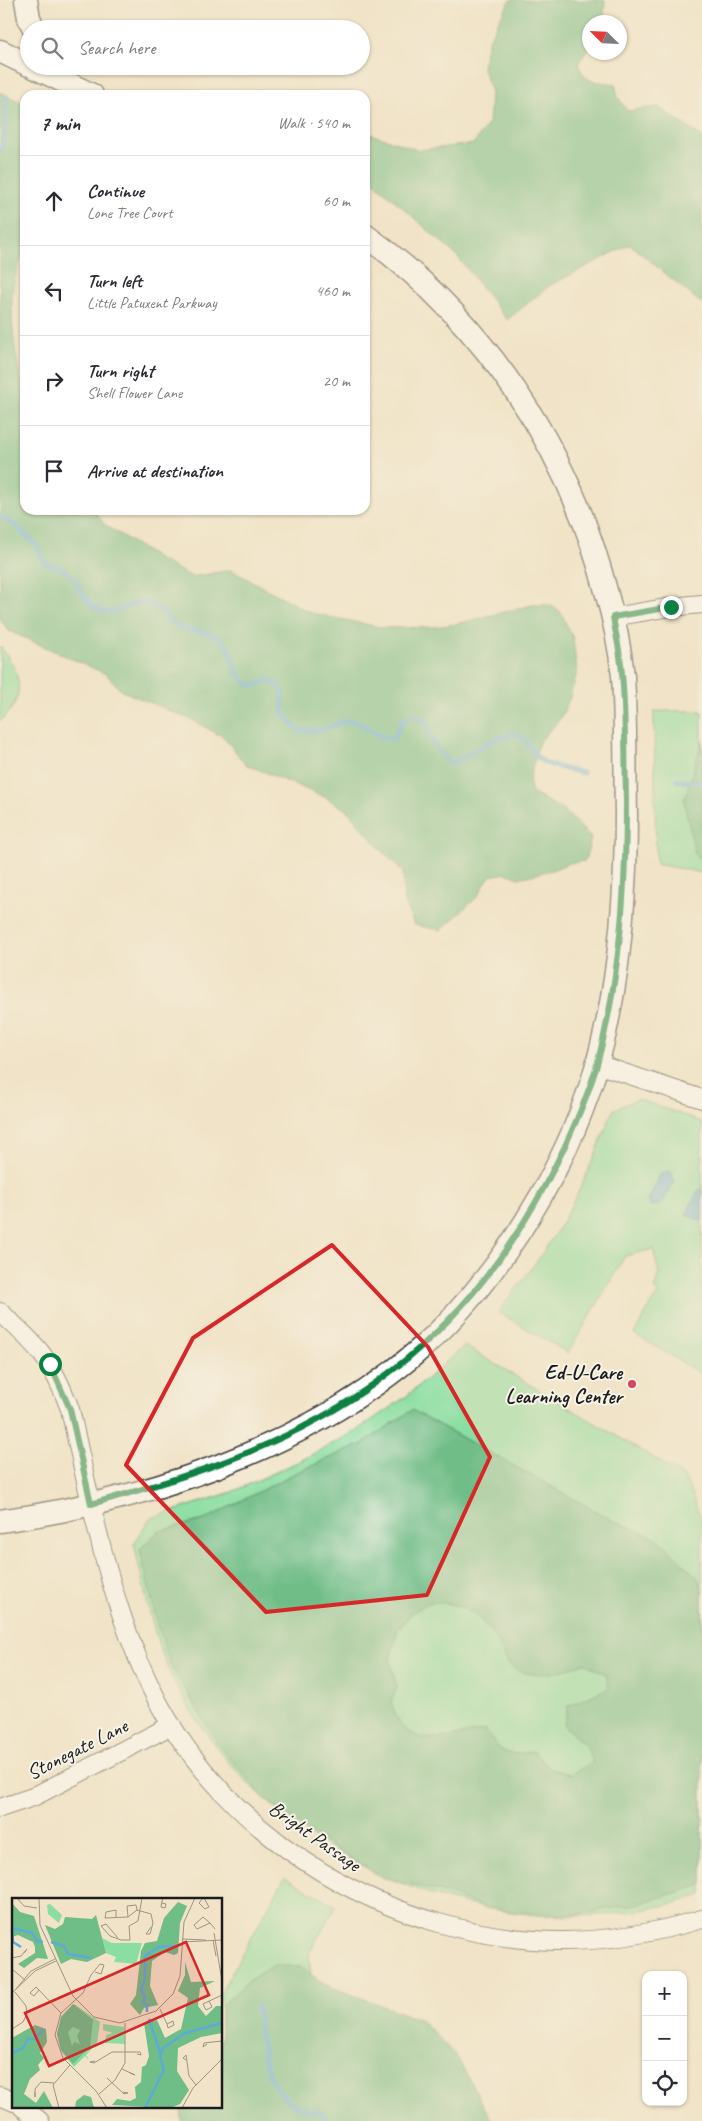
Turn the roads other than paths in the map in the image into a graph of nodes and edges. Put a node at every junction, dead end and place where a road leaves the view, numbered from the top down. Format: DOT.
graph roads {
  1 [pos="26,0"];
  2 [pos="30,20"];
  3 [pos="0,51"];
  4 [pos="20,61"];
  5 [pos="49,75"];
  6 [pos="70,75"];
  7 [pos="81,90"];
  8 [pos="85,90"];
  9 [pos="370,239"];
  10 [pos="702,604"];
  11 [pos="613,617"];
  12 [pos="597,1064"];
  13 [pos="702,1099"];
  14 [pos="0,1312"];
  15 [pos="91,1504"];
  16 [pos="0,1521"];
  17 [pos="172,1725"];
  18 [pos="0,1808"];
  19 [pos="702,1919"];
  20 [pos="0,2096"];
  21 [pos="12,2101"];
  22 [pos="23,2108"];
  23 [pos="40,2121"];
  1 -- 2 [label="street"];
  3 -- 4 [label="street"];
  5 -- 7 [label="street"];
  6 -- 8 [label="street"];
  9 -- 11 [label="street"];
  10 -- 11 [label="street"];
  11 -- 12 [label="street"];
  12 -- 13 [label="street"];
  12 -- 15 [label="street"];
  14 -- 15 [label="street, Bright Passage"];
  15 -- 16 [label="street"];
  15 -- 17 [label="street, Bright Passage"];
  17 -- 18 [label="street, Stonegate Lane"];
  17 -- 19 [label="street, Bright Passage"];
  20 -- 21 [label="street"];
  22 -- 23 [label="street"];
}
